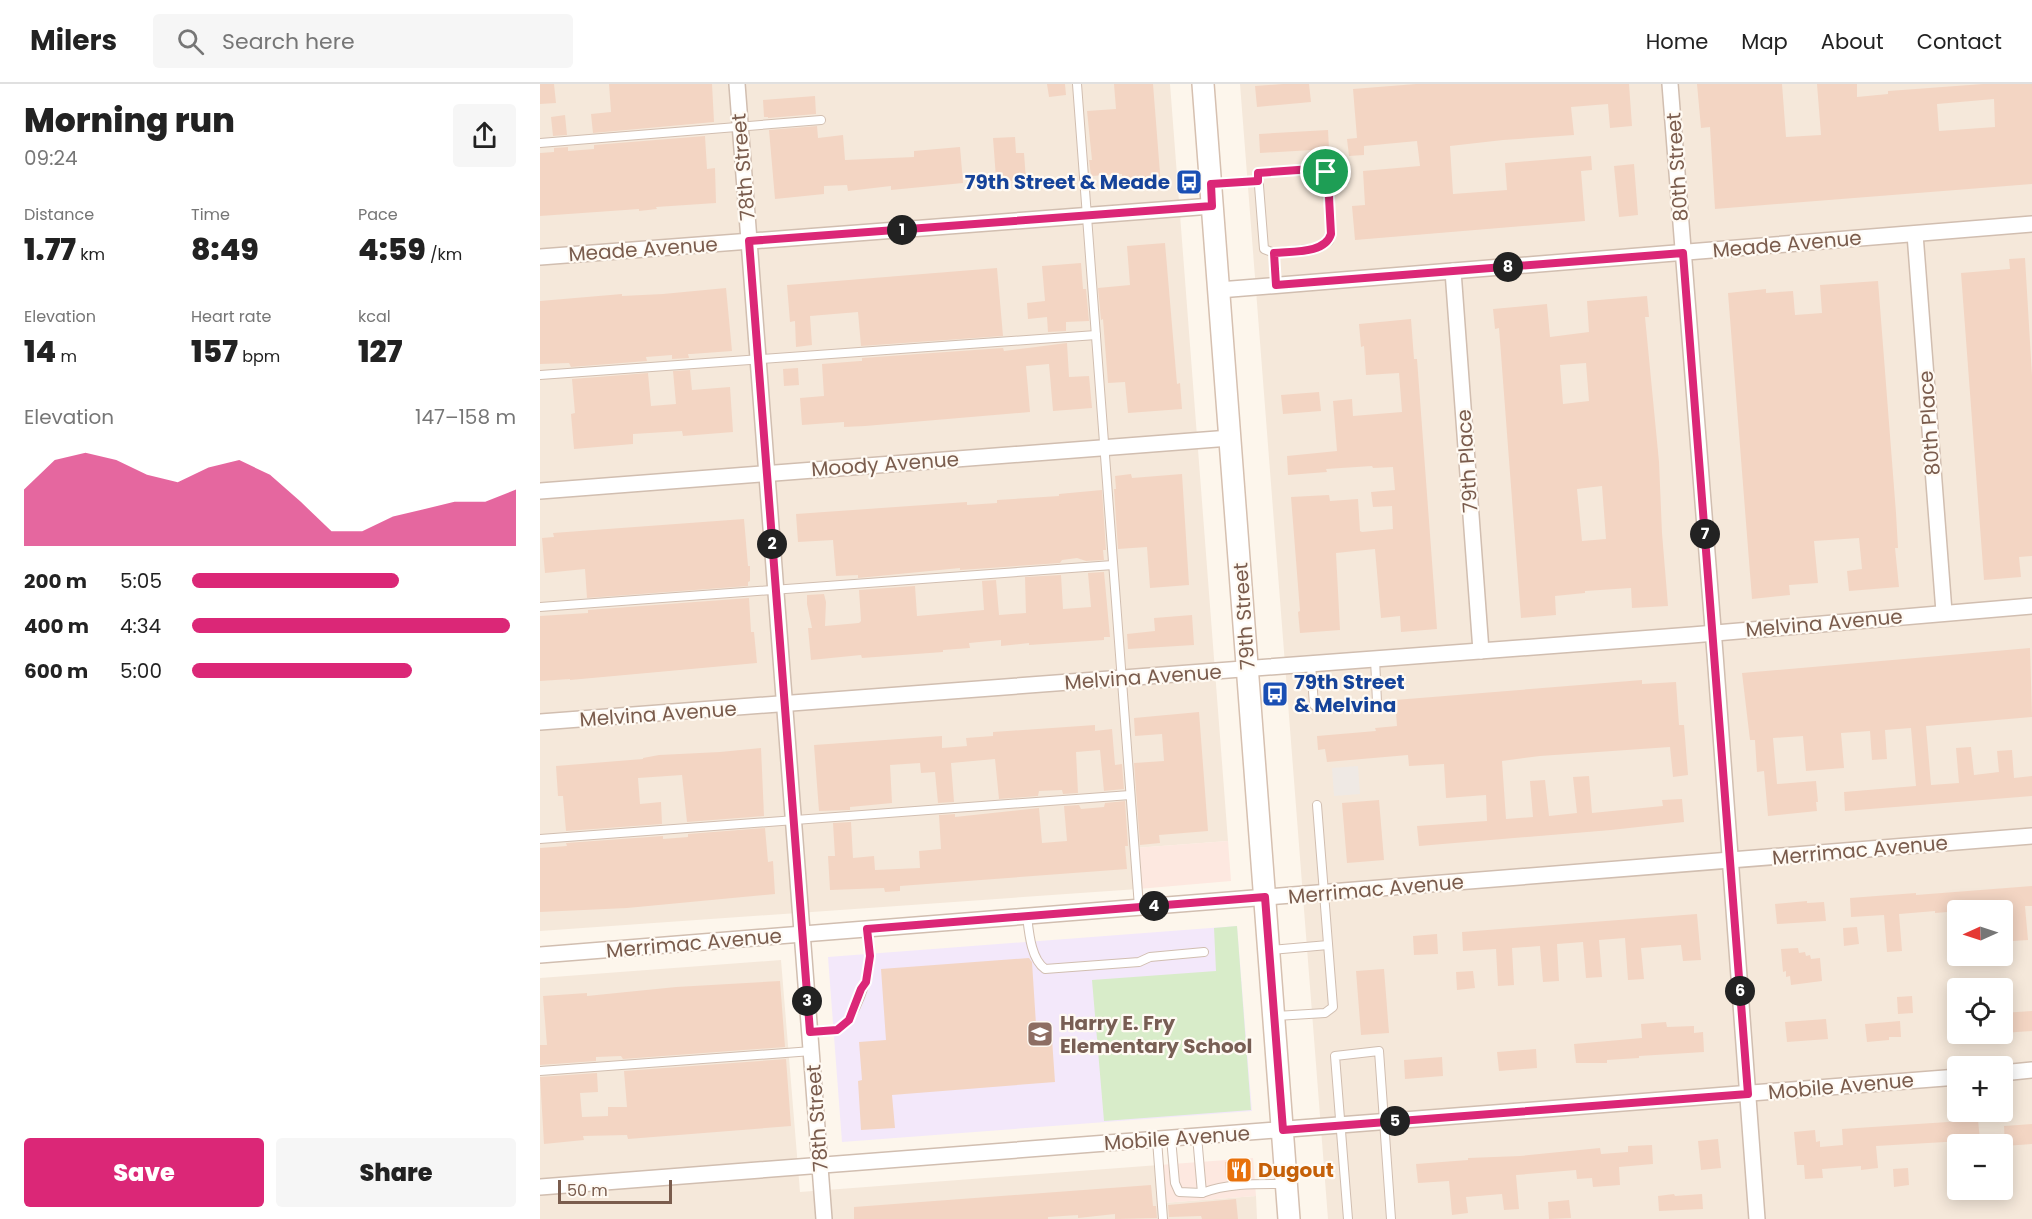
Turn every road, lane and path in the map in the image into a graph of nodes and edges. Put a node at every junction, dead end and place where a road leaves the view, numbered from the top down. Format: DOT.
graph roads {
  1 [pos="737,84"];
  2 [pos="1077,84"];
  3 [pos="1203,84"];
  4 [pos="1670,84"];
  5 [pos="821,120"];
  6 [pos="740,127"];
  7 [pos="540,143"];
  8 [pos="1258,177"];
  9 [pos="1211,184"];
  10 [pos="1212,206"];
  11 [pos="1087,216"];
  12 [pos="2032,224"];
  13 [pos="1915,234"];
  14 [pos="749,241"];
  15 [pos="1274,253"];
  16 [pos="1683,253"];
  17 [pos="540,257"];
  18 [pos="1453,271"];
  19 [pos="1276,285"];
  20 [pos="1219,290"];
  21 [pos="1096,335"];
  22 [pos="758,358"];
  23 [pos="540,375"];
  24 [pos="1230,438"];
  25 [pos="1105,448"];
  26 [pos="767,474"];
  27 [pos="540,491"];
  28 [pos="1113,564"];
  29 [pos="776,589"];
  30 [pos="540,606"];
  31 [pos="2032,606"];
  32 [pos="1944,612"];
  33 [pos="1713,633"];
  34 [pos="1481,651"];
  35 [pos="1375,659"];
  36 [pos="1311,664"];
  37 [pos="1248,669"];
  38 [pos="1122,679"];
  39 [pos="784,704"];
  40 [pos="540,722"];
  41 [pos="1130,795"];
  42 [pos="1317,805"];
  43 [pos="794,821"];
  44 [pos="2032,836"];
  45 [pos="540,839"];
  46 [pos="1731,860"];
  47 [pos="1324,893"];
  48 [pos="1265,897"];
  49 [pos="1139,908"];
  50 [pos="1027,916"];
  51 [pos="867,929"];
  52 [pos="802,934"];
  53 [pos="1328,945"];
  54 [pos="1269,950"];
  55 [pos="1204,952"];
  56 [pos="540,955"];
  57 [pos="1274,1016"];
  58 [pos="810,1032"];
  59 [pos="812,1051"];
  60 [pos="2032,1070"];
  61 [pos="540,1071"];
  62 [pos="2013,1072"];
  63 [pos="1947,1078"];
  64 [pos="1748,1094"];
  65 [pos="1386,1122"];
  66 [pos="1341,1125"];
  67 [pos="1283,1130"];
  68 [pos="1197,1137"];
  69 [pos="1164,1139"];
  70 [pos="820,1167"];
  71 [pos="1287,1184"];
  72 [pos="540,1188"];
  73 [pos="1202,1193"];
  74 [pos="824,1219"];
  75 [pos="1163,1219"];
  76 [pos="1290,1219"];
  77 [pos="1348,1219"];
  78 [pos="1391,1219"];
  79 [pos="1757,1219"];
  1 -- 6 [label="street, 78th Street"];
  2 -- 11 [label="lane"];
  3 -- 9 [label="main road, 79th Street"];
  4 -- 16 [label="street, 80th Street"];
  5 -- 6 [label="lane"];
  6 -- 7 [label="lane"];
  6 -- 14 [label="street, 78th Street"];
  8 -- 9 [label="lane"];
  8 -- 15 [label="lane"];
  8 -- 15 [label="lane"];
  9 -- 10 [label="main road, 79th Street"];
  10 -- 11 [label="street, Meade Avenue"];
  10 -- 20 [label="main road, 79th Street"];
  11 -- 14 [label="street, Meade Avenue"];
  11 -- 21 [label="lane"];
  12 -- 13 [label="street, Meade Avenue"];
  13 -- 16 [label="street, Meade Avenue"];
  13 -- 32 [label="street, 80th Place"];
  14 -- 17 [label="street, Meade Avenue"];
  14 -- 22 [label="street, 78th Street"];
  15 -- 19 [label="lane"];
  16 -- 18 [label="street, Meade Avenue"];
  16 -- 33 [label="street, 80th Street"];
  18 -- 19 [label="street, Meade Avenue"];
  18 -- 34 [label="street, 79th Place"];
  19 -- 20 [label="street, Meade Avenue"];
  20 -- 24 [label="main road, 79th Street"];
  21 -- 22 [label="lane"];
  21 -- 25 [label="lane"];
  22 -- 23 [label="lane"];
  22 -- 26 [label="street, 78th Street"];
  24 -- 25 [label="street, Moody Avenue"];
  24 -- 37 [label="main road, 79th Street"];
  25 -- 26 [label="street, Moody Avenue"];
  25 -- 28 [label="lane"];
  26 -- 27 [label="street, Moody Avenue"];
  26 -- 29 [label="street, 78th Street"];
  28 -- 29 [label="lane"];
  28 -- 38 [label="lane"];
  29 -- 30 [label="lane"];
  29 -- 39 [label="street, 78th Street"];
  31 -- 32 [label="street, Melvina Avenue"];
  32 -- 33 [label="street, Melvina Avenue"];
  33 -- 34 [label="street, Melvina Avenue"];
  33 -- 46 [label="street, 80th Street"];
  34 -- 35 [label="street, Melvina Avenue"];
  35 -- 36 [label="street, Melvina Avenue"];
  35 -- 36 [label="lane"];
  36 -- 37 [label="street, Melvina Avenue"];
  37 -- 38 [label="street, Melvina Avenue"];
  37 -- 48 [label="main road, 79th Street"];
  38 -- 39 [label="street, Melvina Avenue"];
  38 -- 41 [label="lane"];
  39 -- 40 [label="street, Melvina Avenue"];
  39 -- 43 [label="street, 78th Street"];
  41 -- 43 [label="lane"];
  41 -- 49 [label="lane"];
  42 -- 47 [label="lane"];
  43 -- 45 [label="lane"];
  43 -- 52 [label="street, 78th Street"];
  44 -- 46 [label="street, Merrimac Avenue"];
  46 -- 47 [label="street, Merrimac Avenue"];
  46 -- 64 [label="street, 80th Street"];
  47 -- 48 [label="street, Merrimac Avenue"];
  47 -- 53 [label="lane"];
  48 -- 49 [label="street, Merrimac Avenue"];
  48 -- 54 [label="main road, 79th Street"];
  49 -- 50 [label="street, Merrimac Avenue"];
  50 -- 51 [label="street, Merrimac Avenue"];
  50 -- 55 [label="lane"];
  51 -- 52 [label="street, Merrimac Avenue"];
  51 -- 58 [label="lane"];
  52 -- 56 [label="street, Merrimac Avenue"];
  52 -- 58 [label="street, 78th Street"];
  53 -- 54 [label="lane"];
  53 -- 57 [label="lane"];
  54 -- 57 [label="main road, 79th Street"];
  57 -- 67 [label="main road, 79th Street"];
  58 -- 59 [label="street, 78th Street"];
  59 -- 61 [label="lane"];
  59 -- 70 [label="street, 78th Street"];
  60 -- 62 [label="street"];
  63 -- 64 [label="street, Mobile Avenue"];
  64 -- 65 [label="street, Mobile Avenue"];
  64 -- 79 [label="street, 80th Street"];
  65 -- 66 [label="street, Mobile Avenue"];
  65 -- 66 [label="lane"];
  65 -- 78 [label="lane"];
  66 -- 67 [label="street, Mobile Avenue"];
  66 -- 77 [label="lane"];
  67 -- 68 [label="street, Mobile Avenue"];
  67 -- 71 [label="main road, 79th Street"];
  68 -- 69 [label="street, Mobile Avenue"];
  68 -- 73 [label="lane"];
  69 -- 70 [label="street, Mobile Avenue"];
  69 -- 73 [label="lane"];
  69 -- 75 [label="lane"];
  70 -- 72 [label="street, Mobile Avenue"];
  70 -- 74 [label="street, 78th Street"];
  71 -- 73 [label="lane"];
  71 -- 76 [label="main road, 79th Street"];
}
